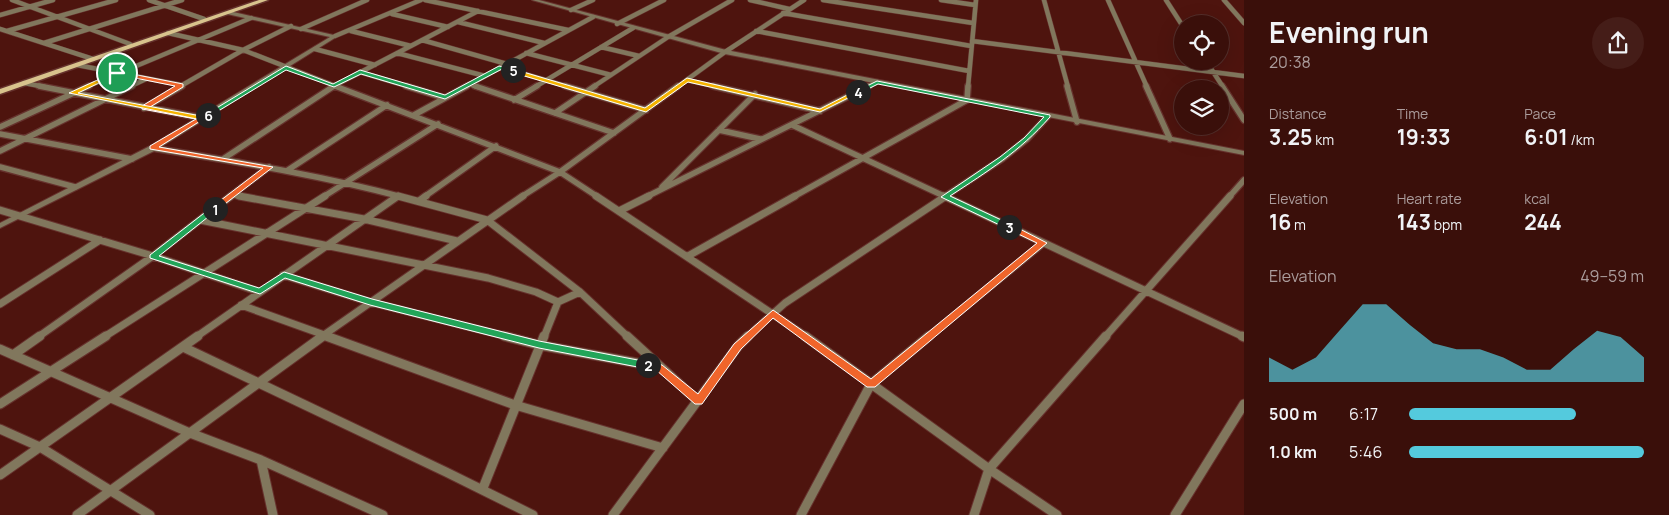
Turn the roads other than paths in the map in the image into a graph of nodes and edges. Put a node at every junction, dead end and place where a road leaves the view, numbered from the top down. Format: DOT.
graph roads {
  1 [pos="12,0"];
  2 [pos="53,0"];
  3 [pos="116,0"];
  4 [pos="149,0"];
  5 [pos="182,0"];
  6 [pos="259,0"];
  7 [pos="265,0"];
  8 [pos="367,0"];
  9 [pos="421,0"];
  10 [pos="425,0"];
  11 [pos="534,0"];
  12 [pos="593,0"];
  13 [pos="664,0"];
  14 [pos="732,0"];
  15 [pos="750,0"];
  16 [pos="804,0"];
  17 [pos="823,0"];
  18 [pos="941,0"];
  19 [pos="1044,0"];
  20 [pos="1108,0"];
  21 [pos="1166,0"];
  22 [pos="1224,0"];
  23 [pos="975,2"];
  24 [pos="164,5"];
  25 [pos="29,7"];
  26 [pos="789,9"];
  27 [pos="571,10"];
  28 [pos="478,11"];
  29 [pos="229,12"];
  30 [pos="783,13"];
  31 [pos="392,14"];
  32 [pos="0,15"];
  33 [pos="1176,15"];
  34 [pos="593,16"];
  35 [pos="57,17"];
  36 [pos="251,18"];
  37 [pos="204,19"];
  38 [pos="458,22"];
  39 [pos="974,23"];
  40 [pos="617,24"];
  41 [pos="1244,24"];
  42 [pos="291,26"];
  43 [pos="448,27"];
  44 [pos="301,28"];
  45 [pos="633,28"];
  46 [pos="0,29"];
  47 [pos="89,29"];
  48 [pos="568,30"];
  49 [pos="7,31"];
  50 [pos="350,31"];
  51 [pos="756,31"];
  52 [pos="168,34"];
  53 [pos="335,36"];
  54 [pos="668,37"];
  55 [pos="199,40"];
  56 [pos="422,40"];
  57 [pos="44,43"];
  58 [pos="544,43"];
  59 [pos="972,43"];
  60 [pos="130,44"];
  61 [pos="411,46"];
  62 [pos="601,47"];
  63 [pos="315,49"];
  64 [pos="243,50"];
  65 [pos="724,52"];
  66 [pos="397,53"];
  67 [pos="526,53"];
  68 [pos="1059,53"];
  69 [pos="639,56"];
  70 [pos="91,59"];
  71 [pos="1136,62"];
  72 [pos="507,64"];
  73 [pos="77,65"];
  74 [pos="375,65"];
  75 [pos="571,65"];
  76 [pos="501,67"];
  77 [pos="286,68"];
  78 [pos="1211,70"];
  79 [pos="969,71"];
  80 [pos="360,72"];
  81 [pos="117,73"];
  82 [pos="1213,73"];
  83 [pos="611,75"];
  84 [pos="485,76"];
  85 [pos="1244,76"];
  86 [pos="146,79"];
  87 [pos="545,80"];
  88 [pos="687,80"];
  89 [pos="877,82"];
  90 [pos="24,83"];
  91 [pos="469,84"];
  92 [pos="180,86"];
  93 [pos="334,86"];
  94 [pos="0,90"];
  95 [pos="585,92"];
  96 [pos="72,93"];
  97 [pos="756,94"];
  98 [pos="445,98"];
  99 [pos="104,100"];
  100 [pos="514,100"];
  101 [pos="966,100"];
  102 [pos="387,105"];
  103 [pos="144,108"];
  104 [pos="646,110"];
  105 [pos="820,110"];
  106 [pos="555,113"];
  107 [pos="414,115"];
  108 [pos="1048,116"];
  109 [pos="202,118"];
  110 [pos="1244,120"];
  111 [pos="1077,122"];
  112 [pos="438,124"];
  113 [pos="792,125"];
  114 [pos="0,127"];
  115 [pos="719,130"];
  116 [pos="614,133"];
  117 [pos="0,134"];
  118 [pos="22,139"];
  119 [pos="761,139"];
  120 [pos="1170,139"];
  121 [pos="496,146"];
  122 [pos="153,148"];
  123 [pos="0,151"];
  124 [pos="1244,153"];
  125 [pos="862,158"];
  126 [pos="132,159"];
  127 [pos="223,159"];
  128 [pos="0,167"];
  129 [pos="269,167"];
  130 [pos="288,170"];
  131 [pos="560,172"];
  132 [pos="1244,180"];
  133 [pos="344,182"];
  134 [pos="74,187"];
  135 [pos="656,192"];
  136 [pos="232,195"];
  137 [pos="398,196"];
  138 [pos="945,197"];
  139 [pos="419,201"];
  140 [pos="306,208"];
  141 [pos="0,210"];
  142 [pos="619,211"];
  143 [pos="19,215"];
  144 [pos="364,219"];
  145 [pos="200,220"];
  146 [pos="487,220"];
  147 [pos="0,226"];
  148 [pos="266,234"];
  149 [pos="100,240"];
  150 [pos="457,241"];
  151 [pos="1043,243"];
  152 [pos="326,246"];
  153 [pos="153,256"];
  154 [pos="688,256"];
  155 [pos="423,265"];
  156 [pos="205,274"];
  157 [pos="284,275"];
  158 [pos="1146,291"];
  159 [pos="260,292"];
  160 [pos="580,292"];
  161 [pos="370,302"];
  162 [pos="558,302"];
  163 [pos="0,304"];
  164 [pos="241,305"];
  165 [pos="773,313"];
  166 [pos="323,336"];
  167 [pos="1244,337"];
  168 [pos="539,345"];
  169 [pos="183,347"];
  170 [pos="0,349"];
  171 [pos="13,355"];
  172 [pos="659,367"];
  173 [pos="51,372"];
  174 [pos="257,384"];
  175 [pos="871,384"];
  176 [pos="113,397"];
  177 [pos="698,401"];
  178 [pos="0,404"];
  179 [pos="1244,404"];
  180 [pos="516,405"];
  181 [pos="0,429"];
  182 [pos="190,433"];
  183 [pos="40,447"];
  184 [pos="663,448"];
  185 [pos="261,460"];
  186 [pos="989,470"];
  187 [pos="0,475"];
  188 [pos="483,488"];
  189 [pos="111,492"];
  190 [pos="77,515"];
  191 [pos="150,515"];
  192 [pos="273,515"];
  193 [pos="383,515"];
  194 [pos="533,515"];
  195 [pos="613,515"];
  196 [pos="801,515"];
  197 [pos="974,515"];
  198 [pos="1057,515"];
  199 [pos="1175,515"];
  1 -- 25 [label="street"];
  2 -- 25 [label="street"];
  3 -- 35 [label="street"];
  4 -- 24 [label="street"];
  5 -- 24 [label="street"];
  6 -- 37 [label="main road"];
  7 -- 29 [label="main road"];
  8 -- 44 [label="street"];
  9 -- 31 [label="street"];
  10 -- 28 [label="street"];
  11 -- 27 [label="street"];
  12 -- 27 [label="street"];
  13 -- 40 [label="street"];
  14 -- 54 [label="street"];
  15 -- 26 [label="street"];
  16 -- 26 [label="street"];
  17 -- 39 [label="street"];
  18 -- 23 [label="street"];
  19 -- 68 [label="street"];
  20 -- 71 [label="street"];
  21 -- 33 [label="street"];
  22 -- 41 [label="street"];
  23 -- 39 [label="street"];
  24 -- 37 [label="street"];
  24 -- 47 [label="street"];
  25 -- 32 [label="street"];
  25 -- 35 [label="street"];
  26 -- 30 [label="street"];
  27 -- 34 [label="street"];
  28 -- 38 [label="street"];
  28 -- 48 [label="street"];
  29 -- 36 [label="street"];
  29 -- 52 [label="main road"];
  30 -- 51 [label="street"];
  30 -- 59 [label="street"];
  31 -- 43 [label="street"];
  31 -- 50 [label="street"];
  34 -- 40 [label="street"];
  34 -- 48 [label="street"];
  35 -- 47 [label="street"];
  35 -- 49 [label="street"];
  36 -- 42 [label="street"];
  36 -- 55 [label="street"];
  37 -- 60 [label="main road"];
  38 -- 43 [label="street"];
  38 -- 58 [label="street"];
  39 -- 59 [label="street"];
  40 -- 45 [label="street"];
  42 -- 44 [label="street"];
  42 -- 64 [label="street"];
  43 -- 56 [label="street"];
  44 -- 53 [label="street"];
  45 -- 54 [label="street"];
  45 -- 62 [label="street"];
  46 -- 49 [label="street"];
  47 -- 57 [label="street"];
  47 -- 60 [label="street"];
  48 -- 58 [label="street"];
  49 -- 57 [label="street"];
  50 -- 53 [label="street"];
  50 -- 61 [label="street"];
  51 -- 65 [label="street"];
  51 -- 79 [label="street"];
  52 -- 55 [label="street"];
  52 -- 70 [label="main road"];
  53 -- 63 [label="street"];
  54 -- 65 [label="street"];
  54 -- 69 [label="street"];
  55 -- 64 [label="street"];
  55 -- 81 [label="street"];
  56 -- 61 [label="street"];
  56 -- 72 [label="street"];
  57 -- 70 [label="street"];
  58 -- 67 [label="street"];
  59 -- 68 [label="street"];
  59 -- 79 [label="street"];
  60 -- 70 [label="main road"];
  61 -- 66 [label="street"];
  62 -- 69 [label="street"];
  62 -- 75 [label="street"];
  63 -- 74 [label="street"];
  63 -- 77 [label="street"];
  64 -- 77 [label="street"];
  64 -- 92 [label="street"];
  65 -- 88 [label="street"];
  65 -- 89 [label="street"];
  66 -- 74 [label="street"];
  66 -- 84 [label="street"];
  67 -- 72 [label="street"];
  67 -- 75 [label="street"];
  68 -- 71 [label="street"];
  68 -- 111 [label="street"];
  69 -- 83 [label="street"];
  70 -- 73 [label="main road"];
  70 -- 94 [label="main road"];
  71 -- 82 [label="street"];
  71 -- 120 [label="street"];
  72 -- 76 [label="street"];
  73 -- 81 [label="street"];
  73 -- 90 [label="main road"];
  74 -- 80 [label="street"];
  75 -- 83 [label="street"];
  75 -- 87 [label="street"];
  76 -- 84 [label="street"];
  76 -- 87 [label="street"];
  77 -- 93 [label="street"];
  77 -- 109 [label="street"];
  78 -- 82 [label="street"];
  79 -- 101 [label="street"];
  80 -- 93 [label="street"];
  80 -- 98 [label="street"];
  81 -- 86 [label="street"];
  81 -- 96 [label="street"];
  82 -- 85 [label="street"];
  82 -- 110 [label="street"];
  83 -- 95 [label="street"];
  84 -- 91 [label="street"];
  86 -- 92 [label="street"];
  86 -- 99 [label="street"];
  87 -- 95 [label="street"];
  87 -- 100 [label="street"];
  88 -- 97 [label="street"];
  88 -- 104 [label="street"];
  89 -- 101 [label="street"];
  89 -- 105 [label="street"];
  90 -- 94 [label="main road"];
  90 -- 96 [label="street"];
  91 -- 98 [label="street"];
  91 -- 100 [label="street"];
  92 -- 103 [label="street"];
  93 -- 102 [label="street"];
  93 -- 127 [label="street"];
  95 -- 104 [label="street"];
  95 -- 106 [label="street"];
  96 -- 99 [label="street"];
  96 -- 114 [label="street"];
  97 -- 105 [label="street"];
  97 -- 115 [label="street"];
  98 -- 107 [label="street"];
  99 -- 103 [label="street"];
  99 -- 118 [label="street"];
  100 -- 106 [label="street"];
  101 -- 108 [label="street"];
  101 -- 125 [label="street"];
  102 -- 107 [label="street"];
  102 -- 130 [label="street"];
  103 -- 109 [label="street"];
  104 -- 116 [label="street"];
  105 -- 113 [label="street"];
  106 -- 116 [label="street"];
  107 -- 112 [label="street"];
  108 -- 111 [label="street"];
  108 -- 138 [label="street"];
  109 -- 122 [label="street"];
  111 -- 120 [label="street"];
  112 -- 121 [label="street"];
  112 -- 133 [label="street"];
  113 -- 119 [label="street"];
  113 -- 125 [label="street"];
  115 -- 119 [label="street"];
  115 -- 135 [label="street"];
  116 -- 131 [label="street"];
  117 -- 118 [label="street"];
  118 -- 123 [label="street"];
  118 -- 126 [label="street"];
  119 -- 135 [label="street"];
  120 -- 124 [label="street"];
  121 -- 131 [label="street"];
  121 -- 139 [label="street"];
  122 -- 126 [label="street"];
  122 -- 127 [label="street"];
  125 -- 138 [label="street"];
  125 -- 154 [label="street"];
  126 -- 134 [label="street"];
  127 -- 129 [label="street"];
  128 -- 134 [label="street"];
  129 -- 130 [label="street"];
  129 -- 136 [label="street"];
  130 -- 133 [label="street"];
  131 -- 142 [label="street"];
  131 -- 146 [label="street"];
  132 -- 158 [label="street"];
  133 -- 137 [label="street"];
  133 -- 140 [label="street"];
  134 -- 143 [label="street"];
  135 -- 142 [label="street"];
  136 -- 140 [label="street"];
  136 -- 145 [label="street"];
  137 -- 139 [label="street"];
  137 -- 144 [label="street"];
  138 -- 151 [label="street"];
  138 -- 165 [label="street"];
  139 -- 146 [label="street"];
  140 -- 144 [label="street"];
  140 -- 148 [label="street"];
  141 -- 143 [label="street"];
  142 -- 154 [label="street"];
  143 -- 147 [label="street"];
  143 -- 149 [label="street"];
  144 -- 150 [label="street"];
  144 -- 152 [label="street"];
  145 -- 148 [label="street"];
  145 -- 153 [label="street"];
  146 -- 150 [label="street"];
  146 -- 160 [label="street"];
  148 -- 152 [label="street"];
  148 -- 156 [label="street"];
  149 -- 153 [label="street"];
  149 -- 163 [label="street"];
  150 -- 155 [label="street"];
  151 -- 158 [label="street"];
  151 -- 175 [label="street"];
  152 -- 155 [label="street"];
  152 -- 157 [label="street"];
  153 -- 156 [label="street"];
  153 -- 171 [label="street"];
  154 -- 165 [label="street"];
  155 -- 161 [label="street"];
  155 -- 162 [label="street"];
  156 -- 159 [label="street"];
  156 -- 173 [label="street"];
  157 -- 159 [label="street"];
  157 -- 161 [label="street"];
  158 -- 167 [label="street"];
  158 -- 186 [label="street"];
  159 -- 164 [label="street"];
  160 -- 162 [label="street"];
  160 -- 172 [label="street"];
  161 -- 166 [label="street"];
  161 -- 168 [label="street"];
  162 -- 168 [label="street"];
  164 -- 166 [label="street"];
  164 -- 169 [label="street"];
  165 -- 175 [label="street"];
  165 -- 177 [label="street"];
  166 -- 174 [label="street"];
  166 -- 180 [label="street"];
  168 -- 172 [label="street"];
  168 -- 180 [label="street"];
  169 -- 174 [label="street"];
  169 -- 176 [label="street"];
  170 -- 171 [label="street"];
  171 -- 173 [label="street"];
  172 -- 177 [label="street"];
  173 -- 176 [label="street"];
  173 -- 178 [label="street"];
  174 -- 182 [label="street"];
  174 -- 188 [label="street"];
  175 -- 186 [label="street"];
  175 -- 196 [label="street"];
  176 -- 182 [label="street"];
  176 -- 183 [label="street"];
  177 -- 184 [label="street"];
  179 -- 199 [label="street"];
  180 -- 184 [label="street"];
  180 -- 188 [label="street"];
  181 -- 183 [label="street"];
  182 -- 185 [label="street"];
  182 -- 189 [label="street"];
  183 -- 187 [label="street"];
  183 -- 189 [label="street"];
  184 -- 195 [label="street"];
  185 -- 192 [label="street"];
  185 -- 193 [label="street"];
  186 -- 197 [label="street"];
  186 -- 198 [label="street"];
  188 -- 194 [label="street"];
  189 -- 190 [label="street"];
  189 -- 191 [label="street"];
}
